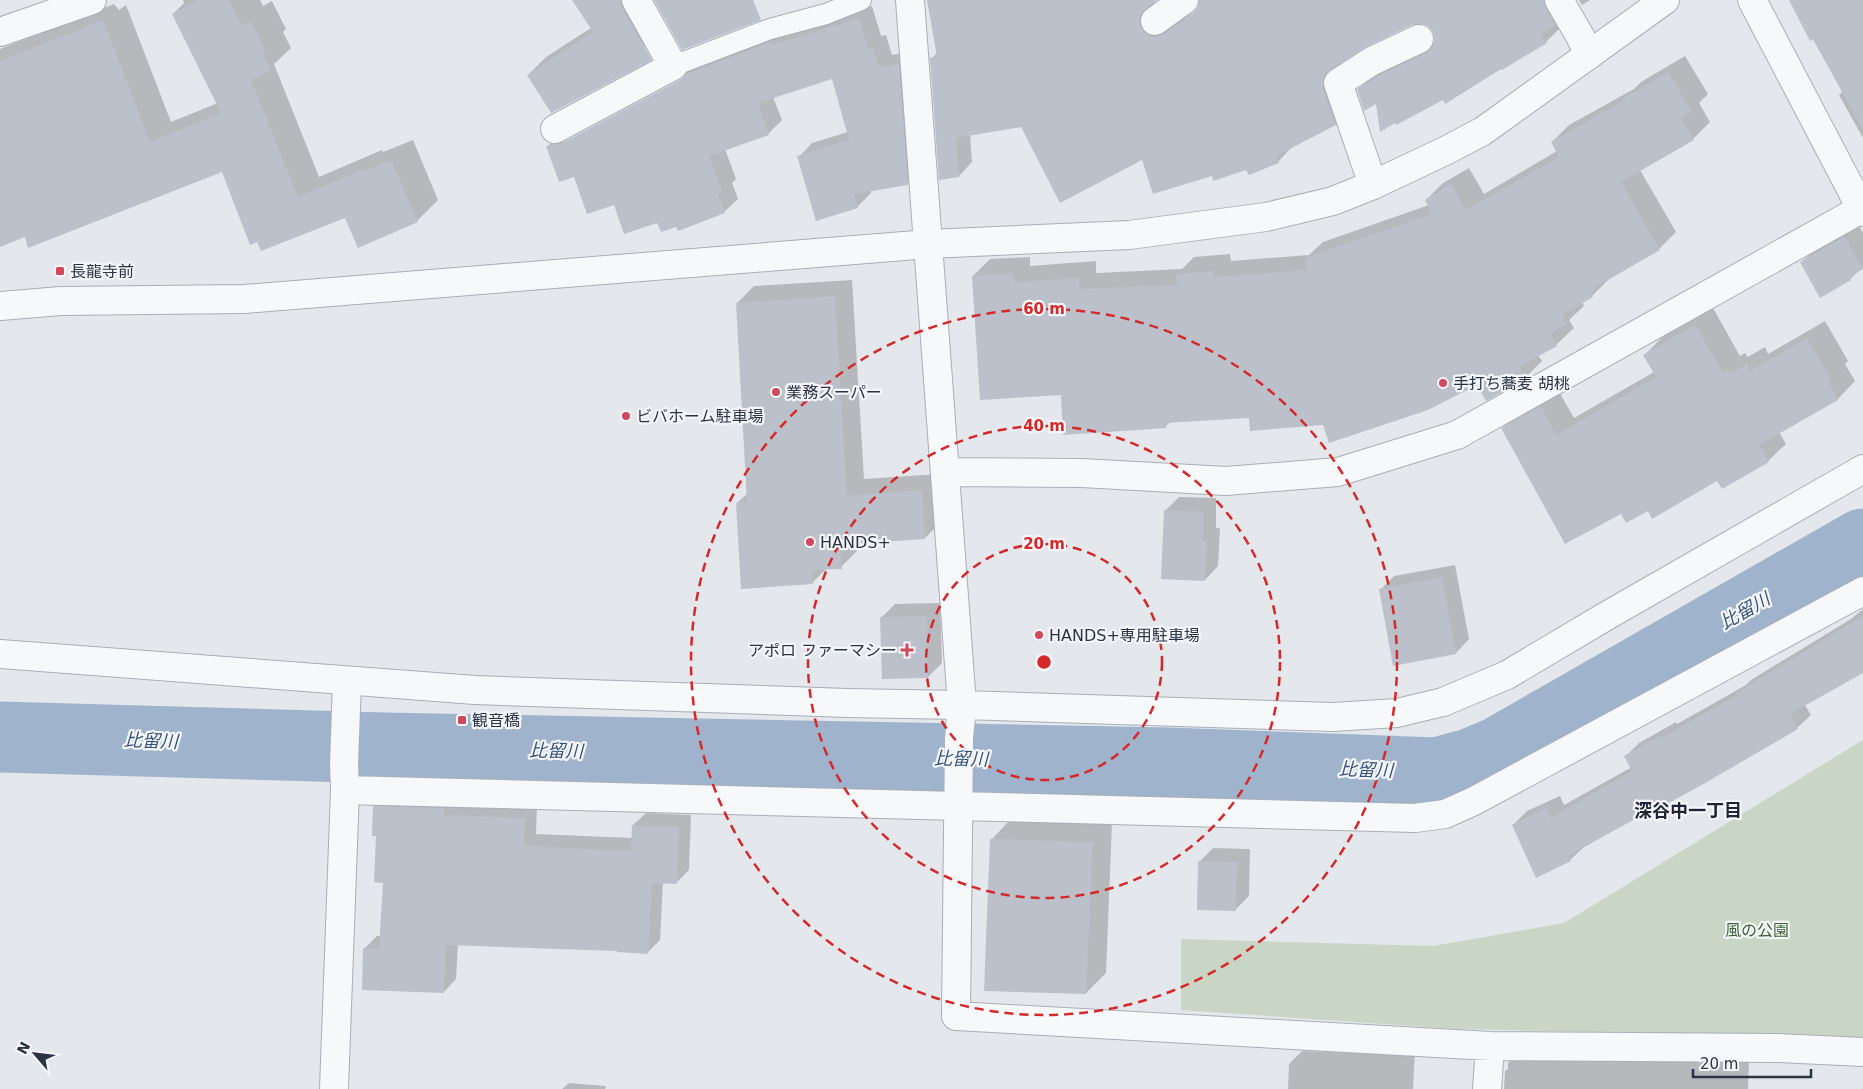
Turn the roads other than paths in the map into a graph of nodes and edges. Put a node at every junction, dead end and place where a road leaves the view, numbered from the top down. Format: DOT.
graph roads {
  1 [pos="92,0"];
  2 [pos="636,0"];
  3 [pos="861,0"];
  4 [pos="910,0"];
  5 [pos="1184,0"];
  6 [pos="1558,0"];
  7 [pos="1665,0"];
  8 [pos="1752,0"];
  9 [pos="1155,21"];
  10 [pos="0,32"];
  11 [pos="1419,39"];
  12 [pos="1589,55"];
  13 [pos="673,66"];
  14 [pos="555,129"];
  15 [pos="1373,185"];
  16 [pos="1862,210"];
  17 [pos="929,244"];
  18 [pos="0,306"];
  19 [pos="1863,469"];
  20 [pos="946,472"];
  21 [pos="1863,590"];
  22 [pos="0,654"];
  23 [pos="347,681"];
  24 [pos="962,705"];
  25 [pos="344,777"];
  26 [pos="959,794"];
  27 [pos="1490,1046"];
  28 [pos="1863,1052"];
  29 [pos="334,1089"];
  30 [pos="1487,1089"];
  1 -- 10 [label="street"];
  2 -- 13 [label="street"];
  3 -- 13 [label="lane"];
  4 -- 17 [label="street"];
  5 -- 9 [label="street"];
  6 -- 12 [label="street"];
  7 -- 12 [label="street"];
  8 -- 16 [label="street"];
  11 -- 15 [label="street"];
  12 -- 15 [label="street"];
  13 -- 14 [label="street"];
  15 -- 17 [label="street"];
  16 -- 20 [label="street"];
  17 -- 18 [label="street"];
  17 -- 20 [label="street"];
  19 -- 24 [label="street"];
  20 -- 24 [label="street"];
  21 -- 26 [label="street"];
  22 -- 23 [label="street"];
  23 -- 24 [label="street"];
  23 -- 25 [label="street"];
  24 -- 26 [label="street"];
  25 -- 26 [label="street"];
  25 -- 29 [label="street"];
  26 -- 27 [label="street"];
  27 -- 28 [label="street"];
  27 -- 30 [label="street"];
}
